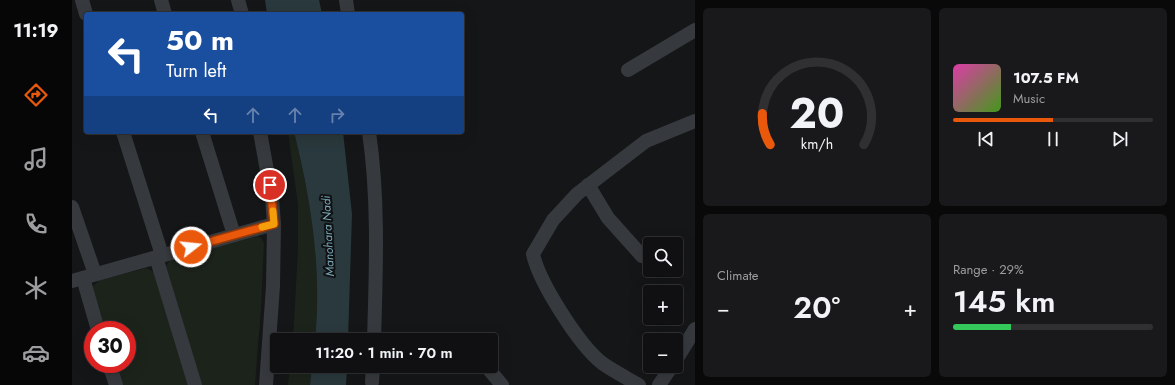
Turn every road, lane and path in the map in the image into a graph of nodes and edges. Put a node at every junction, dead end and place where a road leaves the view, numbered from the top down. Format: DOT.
graph roads {
  1 [pos="82,0"];
  2 [pos="161,0"];
  3 [pos="238,0"];
  4 [pos="346,0"];
  5 [pos="85,12"];
  6 [pos="164,12"];
  7 [pos="241,12"];
  8 [pos="348,12"];
  9 [pos="695,30"];
  10 [pos="628,70"];
  11 [pos="695,121"];
  12 [pos="124,134"];
  13 [pos="207,134"];
  14 [pos="260,134"];
  15 [pos="369,134"];
  16 [pos="588,184"];
  17 [pos="72,207"];
  18 [pos="274,224"];
  19 [pos="234,235"];
  20 [pos="159,256"];
  21 [pos="642,256"];
  22 [pos="83,278"];
  23 [pos="95,321"];
  24 [pos="695,329"];
  25 [pos="374,333"];
  26 [pos="683,349"];
  27 [pos="112,373"];
  28 [pos="373,373"];
  29 [pos="492,373"];
  30 [pos="667,373"];
  31 [pos="372,382"];
  32 [pos="116,385"];
  33 [pos="195,385"];
  34 [pos="266,385"];
  35 [pos="502,385"];
  36 [pos="639,385"];
  37 [pos="659,385"];
  1 -- 5 [label="street"];
  2 -- 6 [label="street"];
  3 -- 7 [label="street"];
  4 -- 8 [label="street"];
  9 -- 10 [label="street"];
  11 -- 16 [label="street"];
  12 -- 20 [label="street"];
  13 -- 19 [label="street"];
  14 -- 18 [label="street"];
  15 -- 25 [label="street"];
  16 -- 21 [label="street"];
  16 -- 36 [label="street"];
  17 -- 22 [label="street"];
  18 -- 19 [label="street"];
  18 -- 34 [label="street"];
  19 -- 20 [label="street"];
  20 -- 22 [label="street"];
  20 -- 33 [label="street"];
  22 -- 23 [label="street"];
  24 -- 26 [label="street"];
  27 -- 32 [label="street"];
  28 -- 31 [label="street"];
  29 -- 35 [label="street"];
  30 -- 37 [label="street"];
}
